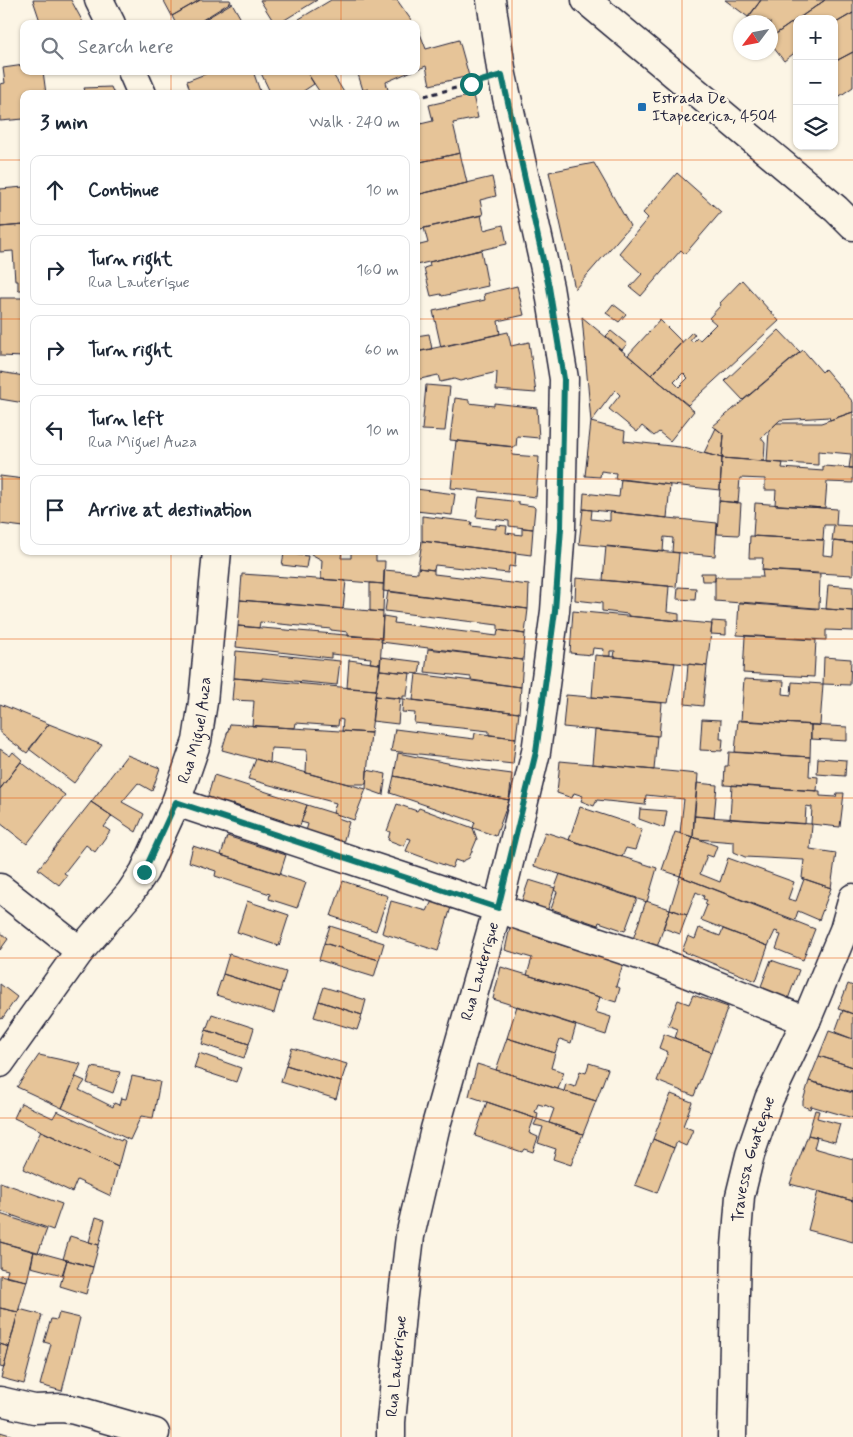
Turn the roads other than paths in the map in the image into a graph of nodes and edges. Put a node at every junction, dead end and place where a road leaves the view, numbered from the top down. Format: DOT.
graph roads {
  1 [pos="99,0"];
  2 [pos="490,0"];
  3 [pos="586,0"];
  4 [pos="108,20"];
  5 [pos="134,75"];
  6 [pos="140,90"];
  7 [pos="853,226"];
  8 [pos="217,555"];
  9 [pos="176,802"];
  10 [pos="0,888"];
  11 [pos="853,898"];
  12 [pos="498,908"];
  13 [pos="80,951"];
  14 [pos="806,1021"];
  15 [pos="0,1063"];
  16 [pos="0,1401"];
  17 [pos="155,1433"];
  18 [pos="391,1437"];
  19 [pos="732,1437"];
  1 -- 4 [label="street"];
  2 -- 12 [label="street, Rua Lauterique"];
  3 -- 7 [label="street"];
  5 -- 6 [label="street"];
  8 -- 9 [label="street, Rua Miguel Auza"];
  9 -- 12 [label="street"];
  9 -- 13 [label="street, Rua Miguel Auza"];
  10 -- 13 [label="street"];
  11 -- 14 [label="street, Travessa Guateque"];
  12 -- 14 [label="street"];
  12 -- 18 [label="street, Rua Lauterique"];
  13 -- 15 [label="street, Rua Miguel Auza"];
  14 -- 19 [label="street, Travessa Guateque"];
  16 -- 17 [label="street"];
}
